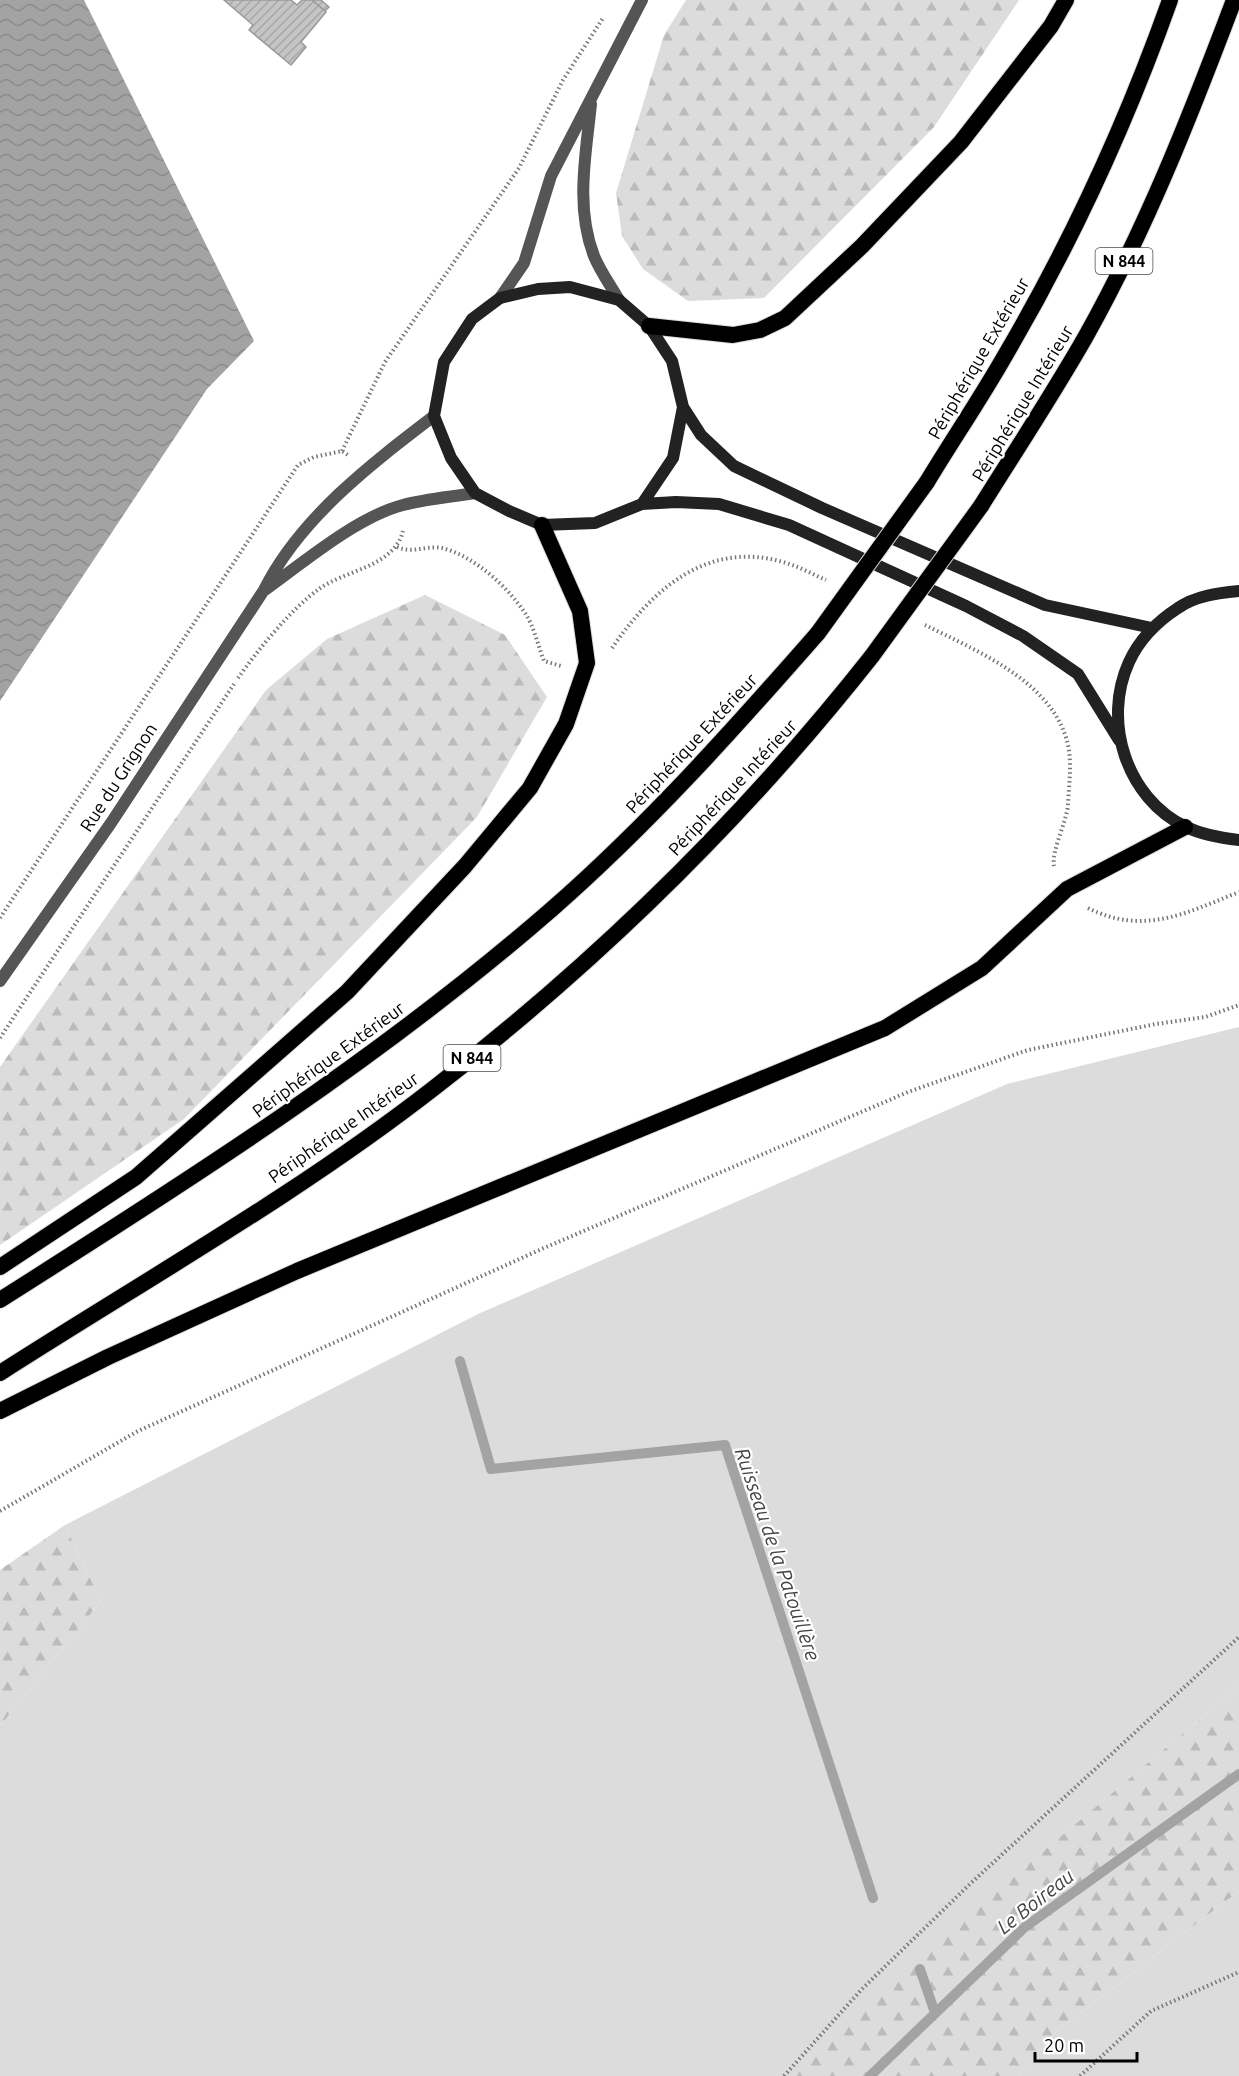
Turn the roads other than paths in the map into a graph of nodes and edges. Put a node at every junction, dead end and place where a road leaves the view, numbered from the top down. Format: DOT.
graph roads {
  1 [pos="642,0"];
  2 [pos="1066,0"];
  3 [pos="1170,0"];
  4 [pos="1234,0"];
  5 [pos="592,97"];
  6 [pos="500,298"];
  7 [pos="619,300"];
  8 [pos="649,326"];
  9 [pos="683,407"];
  10 [pos="434,416"];
  11 [pos="476,493"];
  12 [pos="642,504"];
  13 [pos="542,525"];
  14 [pos="264,590"];
  15 [pos="1239,591"];
  16 [pos="1152,628"];
  17 [pos="1119,740"];
  18 [pos="1185,827"];
  19 [pos="1239,840"];
  20 [pos="0,981"];
  21 [pos="0,1267"];
  22 [pos="0,1300"];
  23 [pos="0,1373"];
  24 [pos="0,1411"];
  1 -- 5 [label="street"];
  2 -- 8 [label="highway"];
  3 -- 22 [label="highway, Périphérique Extérieur, bridge"];
  4 -- 23 [label="highway, Périphérique Intérieur / N 844, bridge"];
  5 -- 6 [label="street"];
  5 -- 7 [label="street"];
  6 -- 7 [label="main road"];
  6 -- 10 [label="main road"];
  7 -- 8 [label="main road"];
  8 -- 9 [label="main road"];
  9 -- 12 [label="main road"];
  9 -- 16 [label="main road"];
  10 -- 11 [label="main road"];
  10 -- 14 [label="street, Rue du Grignon"];
  11 -- 13 [label="main road"];
  11 -- 14 [label="street, Rue du Grignon"];
  12 -- 13 [label="main road"];
  12 -- 17 [label="main road"];
  13 -- 21 [label="highway"];
  14 -- 20 [label="street, Rue du Grignon"];
  15 -- 16 [label="main road"];
  16 -- 17 [label="main road"];
  17 -- 18 [label="main road"];
  18 -- 19 [label="main road"];
  18 -- 24 [label="highway"];
}
